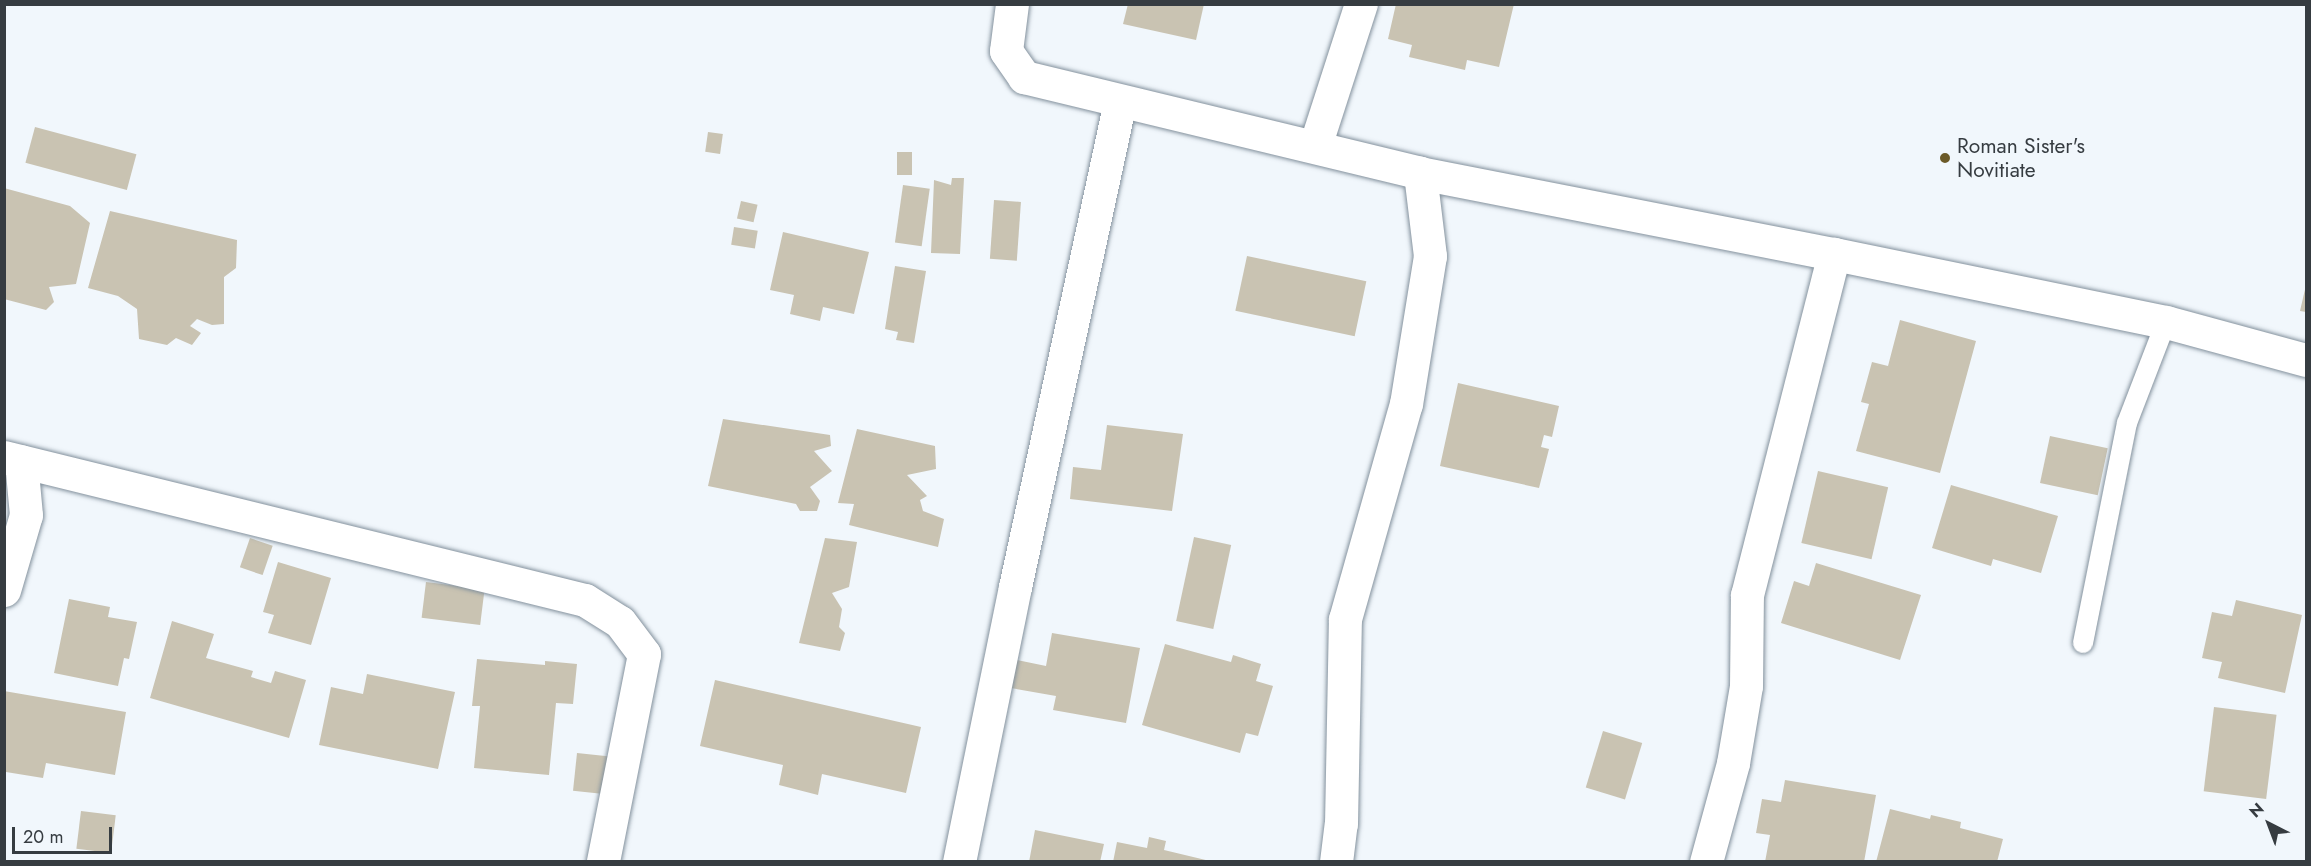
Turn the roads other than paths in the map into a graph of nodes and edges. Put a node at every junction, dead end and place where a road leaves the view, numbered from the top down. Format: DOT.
graph roads {
  1 [pos="1012,4"];
  2 [pos="1361,4"];
  3 [pos="1120,102"];
  4 [pos="1315,146"];
  5 [pos="1420,173"];
  6 [pos="1834,254"];
  7 [pos="2166,322"];
  8 [pos="2307,360"];
  9 [pos="13,459"];
  10 [pos="4,590"];
  11 [pos="2083,643"];
  12 [pos="603,861"];
  13 [pos="959,861"];
  14 [pos="1336,861"];
  15 [pos="1706,861"];
  1 -- 3 [label="street"];
  2 -- 4 [label="street"];
  3 -- 4 [label="street"];
  3 -- 13 [label="street"];
  4 -- 5 [label="street"];
  5 -- 6 [label="street"];
  5 -- 14 [label="street"];
  6 -- 7 [label="street"];
  6 -- 15 [label="street"];
  7 -- 8 [label="street"];
  7 -- 11 [label="lane"];
  9 -- 10 [label="street"];
  9 -- 12 [label="street"];
}
